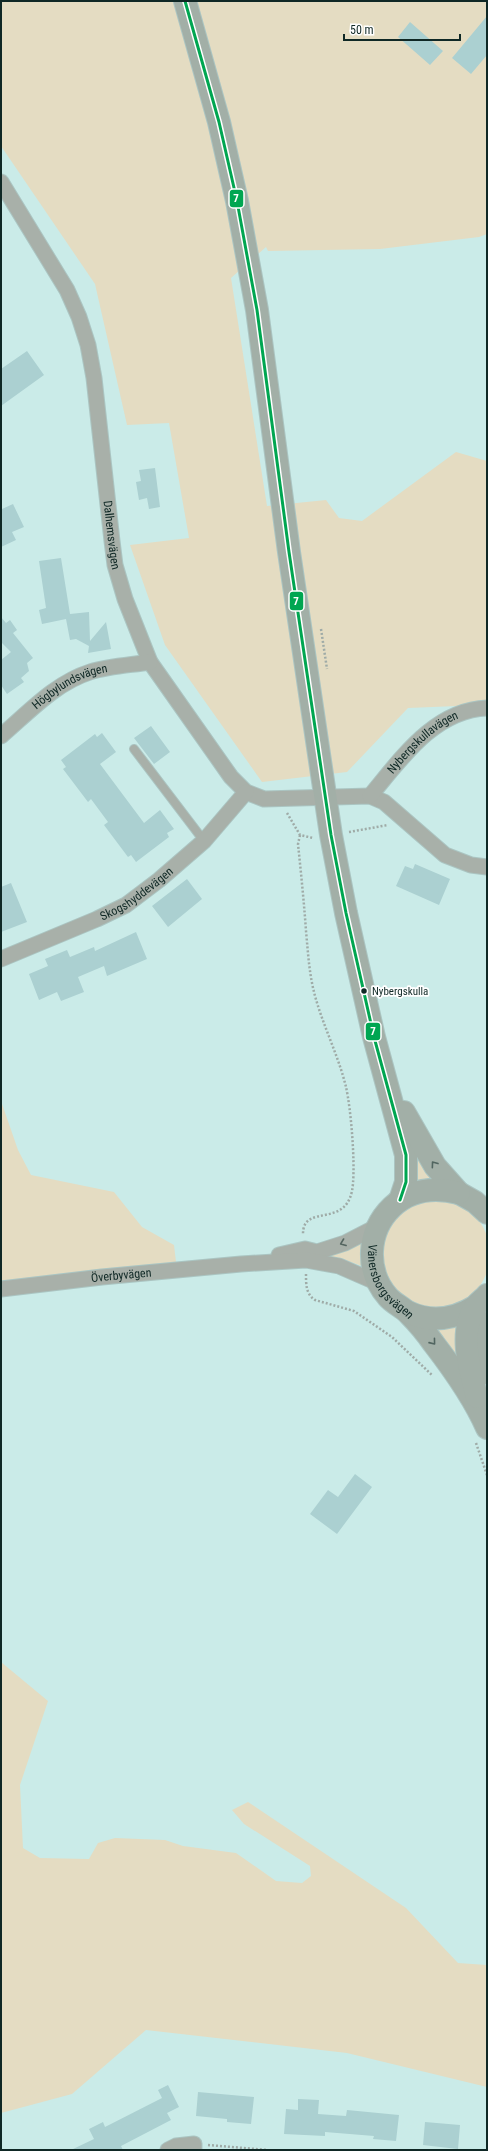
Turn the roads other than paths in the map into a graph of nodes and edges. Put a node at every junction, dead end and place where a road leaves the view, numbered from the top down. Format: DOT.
graph roads {
  1 [pos="185,1"];
  2 [pos="1,182"];
  3 [pos="150,662"];
  4 [pos="487,708"];
  5 [pos="1,736"];
  6 [pos="134,748"];
  7 [pos="246,792"];
  8 [pos="370,796"];
  9 [pos="326,797"];
  10 [pos="204,841"];
  11 [pos="487,867"];
  12 [pos="1,959"];
  13 [pos="389,1089"];
  14 [pos="459,1193"];
  15 [pos="400,1200"];
  16 [pos="487,1213"];
  17 [pos="378,1226"];
  18 [pos="305,1255"];
  19 [pos="378,1283"];
  20 [pos="1,1289"];
  21 [pos="483,1308"];
  22 [pos="408,1312"];
  23 [pos="487,1386"];
  24 [pos="481,1427"];
  25 [pos="194,2147"];
  26 [pos="168,2150"];
  1 -- 9 [label="street, Vänersborgsvägen"];
  2 -- 3 [label="street, Dalhemsvägen"];
  3 -- 5 [label="street, Högbylundsvägen"];
  3 -- 7 [label="street, Dalhemsvägen"];
  4 -- 8 [label="street, Nybergskullavägen"];
  6 -- 10 [label="lane"];
  7 -- 9 [label="street, Dalhemsvägen"];
  7 -- 10 [label="street, Skogshyddevägen"];
  8 -- 9 [label="street"];
  8 -- 11 [label="street"];
  9 -- 13 [label="street, Vänersborgsvägen"];
  10 -- 12 [label="street, Skogshyddevägen"];
  14 -- 13 [label="street, Vänersborgsvägen, one-way"];
  13 -- 15 [label="street, Vänersborgsvägen"];
  14 -- 15 [label="street"];
  14 -- 16 [label="street, Vänersborgsvägen"];
  15 -- 17 [label="street, Vänersborgsvägen"];
  17 -- 18 [label="street, Överbyvägen, one-way"];
  17 -- 19 [label="street, Vänersborgsvägen"];
  18 -- 19 [label="street, Överbyvägen"];
  18 -- 20 [label="street, Överbyvägen"];
  19 -- 22 [label="street, Vänersborgsvägen"];
  21 -- 22 [label="street"];
  21 -- 23 [label="street"];
  21 -- 24 [label="street"];
  22 -- 24 [label="street, Vänersborgsvägen, one-way"];
  25 -- 26 [label="street"];
}
